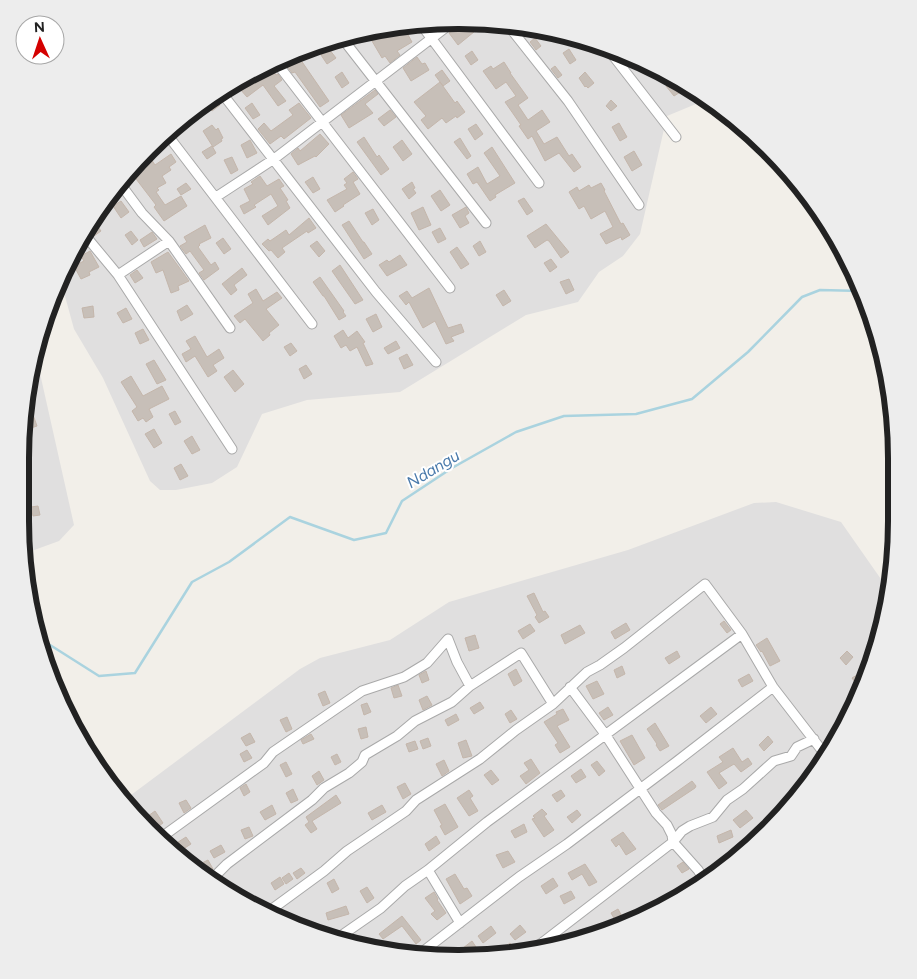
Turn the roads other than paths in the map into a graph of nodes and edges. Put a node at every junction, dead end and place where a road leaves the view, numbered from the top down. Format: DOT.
graph roads {
  1 [pos="425,30"];
  2 [pos="444,30"];
  3 [pos="512,32"];
  4 [pos="432,39"];
  5 [pos="346,43"];
  6 [pos="615,58"];
  7 [pos="280,67"];
  8 [pos="376,81"];
  9 [pos="225,98"];
  10 [pos="323,121"];
  11 [pos="676,137"];
  12 [pos="171,139"];
  13 [pos="274,158"];
  14 [pos="539,183"];
  15 [pos="124,189"];
  16 [pos="216,197"];
  17 [pos="639,205"];
  18 [pos="486,223"];
  19 [pos="89,240"];
  20 [pos="169,241"];
  21 [pos="118,275"];
  22 [pos="450,288"];
  23 [pos="312,324"];
  24 [pos="230,328"];
  25 [pos="436,362"];
  26 [pos="232,449"];
  27 [pos="742,634"];
  28 [pos="470,686"];
  29 [pos="570,687"];
  30 [pos="773,687"];
  31 [pos="553,704"];
  32 [pos="605,734"];
  33 [pos="814,739"];
  34 [pos="822,750"];
  35 [pos="640,788"];
  36 [pos="165,834"];
  37 [pos="673,842"];
  38 [pos="428,870"];
  39 [pos="216,875"];
  40 [pos="701,875"];
  41 [pos="273,908"];
  42 [pos="460,923"];
  43 [pos="343,935"];
  44 [pos="543,942"];
  45 [pos="426,949"];
  1 -- 4 [label="street"];
  2 -- 4 [label="street"];
  3 -- 17 [label="street"];
  4 -- 8 [label="street"];
  4 -- 14 [label="street"];
  5 -- 8 [label="street"];
  6 -- 11 [label="street"];
  7 -- 10 [label="street"];
  8 -- 10 [label="street"];
  8 -- 18 [label="street"];
  9 -- 13 [label="street"];
  10 -- 13 [label="street"];
  10 -- 22 [label="street"];
  12 -- 16 [label="street"];
  13 -- 16 [label="street"];
  13 -- 25 [label="street"];
  15 -- 20 [label="street"];
  16 -- 23 [label="street"];
  19 -- 21 [label="street"];
  20 -- 21 [label="street"];
  20 -- 24 [label="street"];
  21 -- 26 [label="street"];
  27 -- 29 [label="street"];
  27 -- 30 [label="street"];
  27 -- 32 [label="street"];
  28 -- 31 [label="street"];
  28 -- 36 [label="street"];
  28 -- 39 [label="street"];
  29 -- 31 [label="street"];
  29 -- 32 [label="street"];
  30 -- 33 [label="street"];
  30 -- 35 [label="street"];
  31 -- 41 [label="street"];
  32 -- 35 [label="street"];
  32 -- 38 [label="street"];
  33 -- 34 [label="street"];
  33 -- 37 [label="street"];
  35 -- 37 [label="street"];
  35 -- 42 [label="street"];
  37 -- 40 [label="street"];
  37 -- 44 [label="street"];
  38 -- 42 [label="street"];
  38 -- 43 [label="street"];
  42 -- 45 [label="street"];
}
